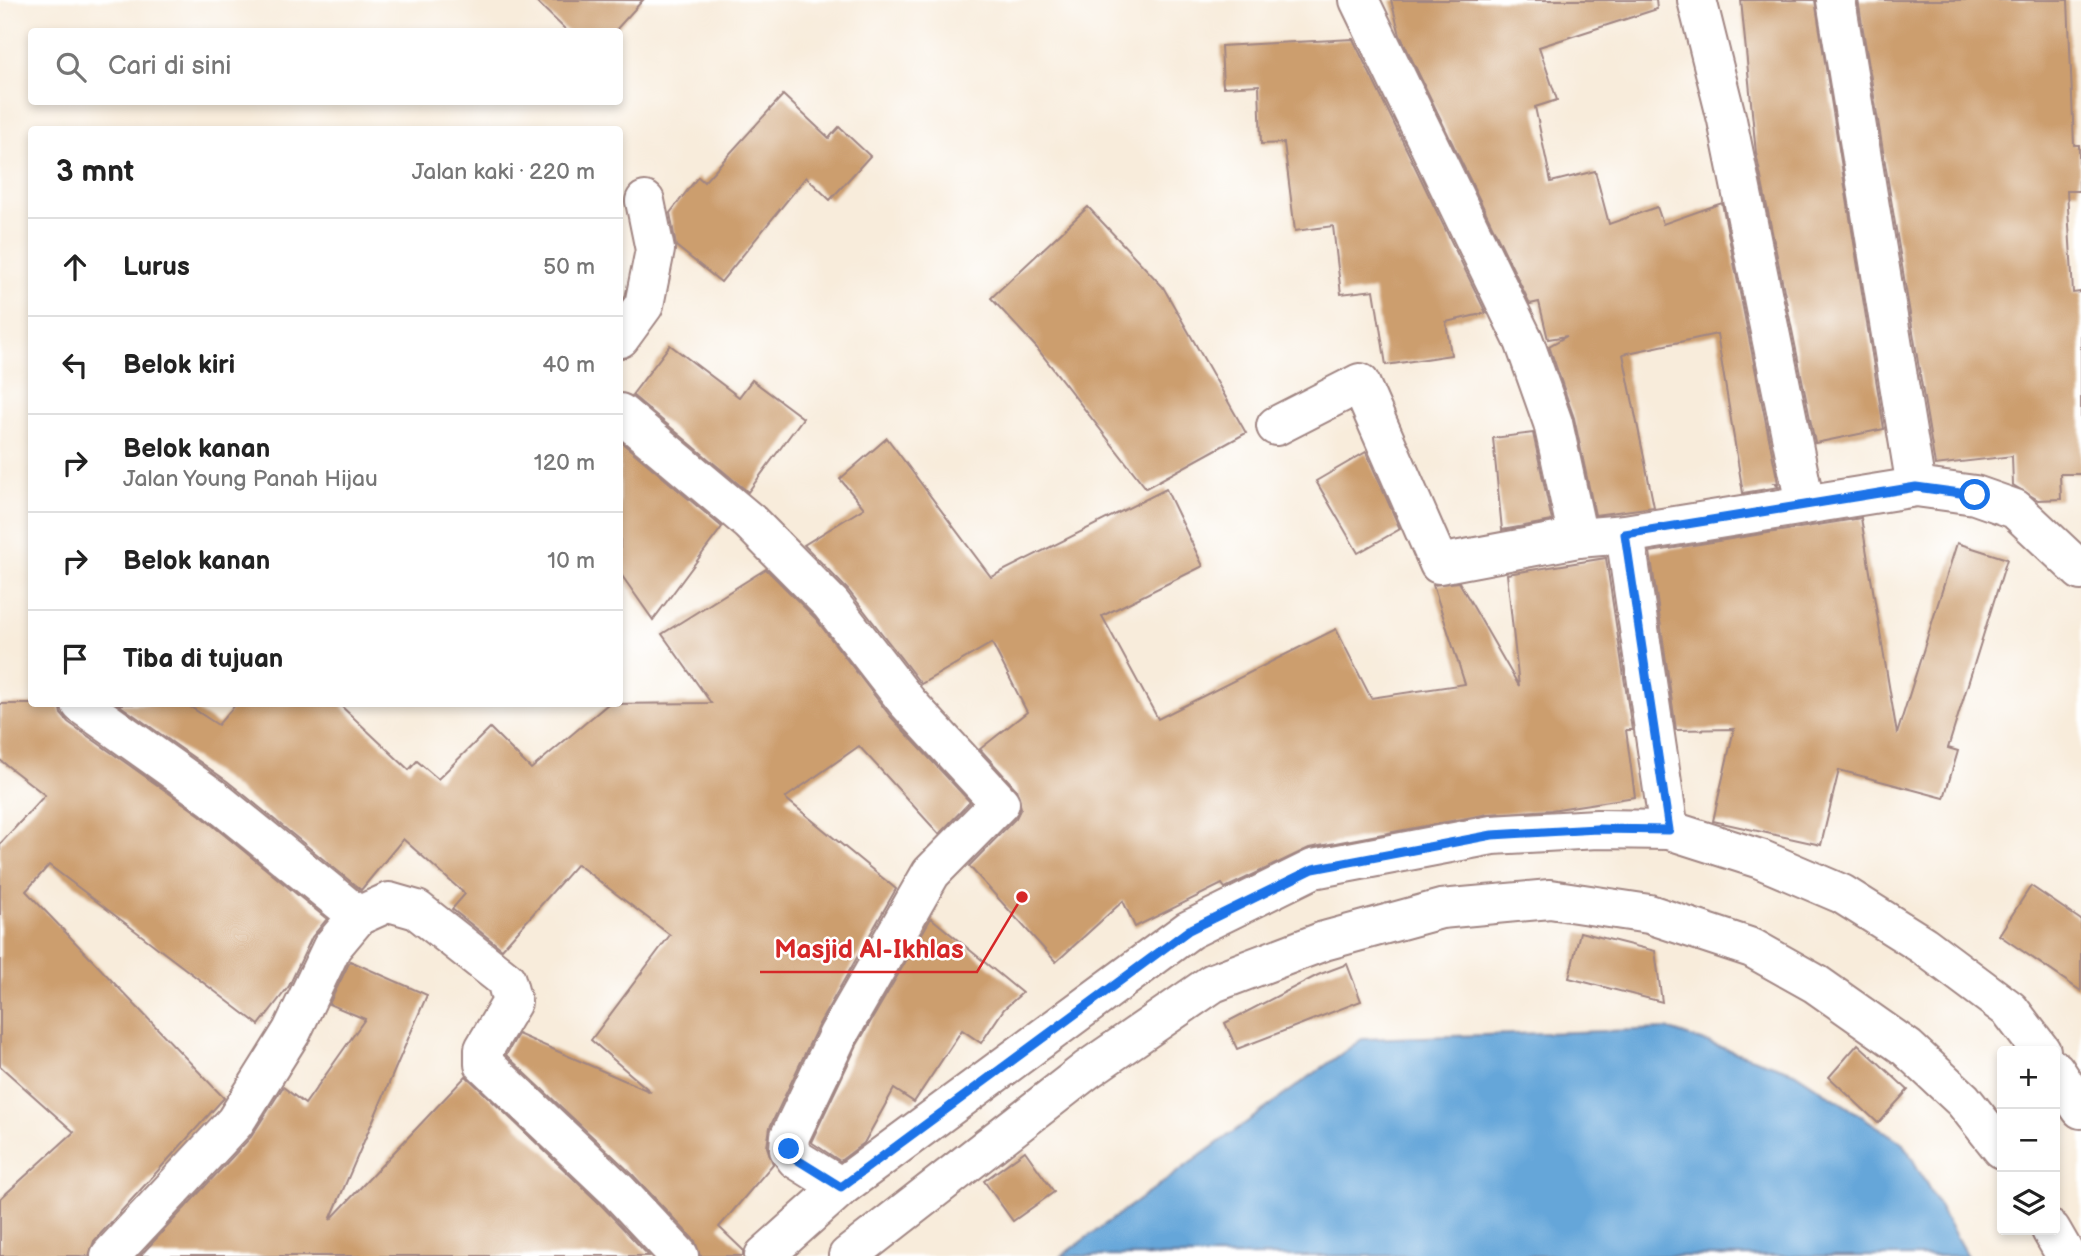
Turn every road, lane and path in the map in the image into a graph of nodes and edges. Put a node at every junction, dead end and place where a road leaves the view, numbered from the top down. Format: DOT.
graph roads {
  1 [pos="1359,0"];
  2 [pos="1697,0"];
  3 [pos="1836,0"];
  4 [pos="645,201"];
  5 [pos="623,334"];
  6 [pos="623,415"];
  7 [pos="1276,426"];
  8 [pos="1916,487"];
  9 [pos="1805,504"];
  10 [pos="1625,534"];
  11 [pos="1578,538"];
  12 [pos="2081,571"];
  13 [pos="85,707"];
  14 [pos="1669,830"];
  15 [pos="358,916"];
  16 [pos="2037,1046"];
  17 [pos="2060,1078"];
  18 [pos="2081,1109"];
  19 [pos="1997,1144"];
  20 [pos="841,1187"];
  21 [pos="2054,1235"];
  22 [pos="110,1256"];
  23 [pos="679,1256"];
  24 [pos="764,1256"];
  25 [pos="848,1256"];
  26 [pos="2066,1256"];
  1 -- 11 [label="street"];
  2 -- 9 [label="street"];
  3 -- 8 [label="street"];
  4 -- 5 [label="street"];
  6 -- 20 [label="street"];
  7 -- 11 [label="street"];
  8 -- 9 [label="street"];
  8 -- 12 [label="street"];
  9 -- 10 [label="street"];
  10 -- 11 [label="street"];
  10 -- 14 [label="street"];
  13 -- 15 [label="street"];
  14 -- 16 [label="street"];
  14 -- 20 [label="street"];
  15 -- 22 [label="street"];
  15 -- 23 [label="street"];
  17 -- 18 [label="street"];
  19 -- 25 [label="street"];
  20 -- 24 [label="street"];
  21 -- 26 [label="street"];
}
